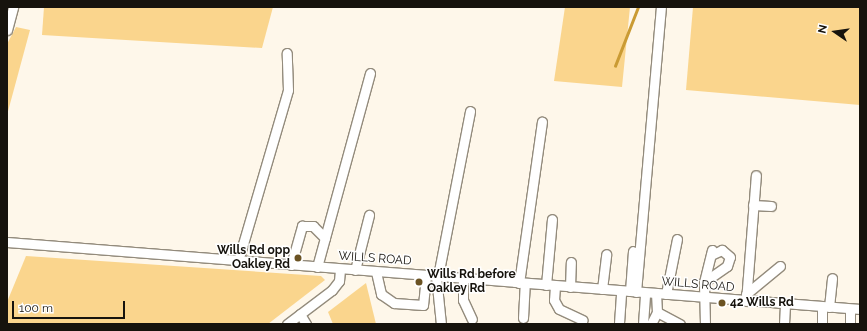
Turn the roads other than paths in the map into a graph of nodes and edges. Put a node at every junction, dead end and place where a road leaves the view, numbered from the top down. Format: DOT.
graph roads {
  1 [pos="12,7"];
  2 [pos="661,7"];
  3 [pos="7,30"];
  4 [pos="287,53"];
  5 [pos="370,73"];
  6 [pos="470,111"];
  7 [pos="542,122"];
  8 [pos="756,175"];
  9 [pos="753,204"];
  10 [pos="771,206"];
  11 [pos="369,215"];
  12 [pos="552,219"];
  13 [pos="325,238"];
  14 [pos="677,239"];
  15 [pos="7,242"];
  16 [pos="634,251"];
  17 [pos="606,254"];
  18 [pos="238,261"];
  19 [pos="571,262"];
  20 [pos="291,265"];
  21 [pos="780,266"];
  22 [pos="317,267"];
  23 [pos="340,269"];
  24 [pos="355,270"];
  25 [pos="376,272"];
  26 [pos="426,276"];
  27 [pos="437,276"];
  28 [pos="462,278"];
  29 [pos="832,278"];
  30 [pos="704,282"];
  31 [pos="522,283"];
  32 [pos="551,285"];
  33 [pos="570,287"];
  34 [pos="602,289"];
  35 [pos="633,292"];
  36 [pos="661,294"];
  37 [pos="704,297"];
  38 [pos="746,297"];
  39 [pos="785,304"];
  40 [pos="826,307"];
  41 [pos="850,309"];
  42 [pos="860,309"];
  43 [pos="657,312"];
  44 [pos="300,314"];
  45 [pos="523,318"];
  46 [pos="472,319"];
  47 [pos="583,320"];
  48 [pos="619,323"];
  49 [pos="287,324"];
  50 [pos="306,324"];
  51 [pos="441,324"];
  52 [pos="643,324"];
  53 [pos="651,324"];
  54 [pos="680,324"];
  55 [pos="705,324"];
  56 [pos="784,324"];
  57 [pos="822,324"];
  58 [pos="850,324"];
  1 -- 3 [label="street"];
  2 -- 35 [label="street"];
  4 -- 18 [label="street"];
  5 -- 13 [label="street"];
  6 -- 27 [label="street"];
  7 -- 31 [label="street"];
  8 -- 9 [label="street"];
  9 -- 10 [label="street"];
  9 -- 38 [label="street"];
  11 -- 24 [label="street"];
  12 -- 32 [label="street"];
  13 -- 20 [label="street"];
  13 -- 22 [label="street"];
  14 -- 36 [label="street"];
  15 -- 18 [label="street, WILLS ROAD"];
  16 -- 35 [label="street"];
  17 -- 34 [label="street"];
  18 -- 20 [label="street, WILLS ROAD"];
  19 -- 33 [label="street"];
  20 -- 22 [label="street, WILLS ROAD"];
  21 -- 38 [label="street"];
  22 -- 23 [label="street, WILLS ROAD"];
  23 -- 24 [label="street, WILLS ROAD"];
  23 -- 44 [label="street"];
  24 -- 25 [label="street, WILLS ROAD"];
  25 -- 26 [label="street, WILLS ROAD"];
  25 -- 26 [label="street"];
  26 -- 27 [label="street, WILLS ROAD"];
  27 -- 28 [label="street, WILLS ROAD"];
  27 -- 51 [label="street"];
  28 -- 31 [label="street, WILLS ROAD"];
  28 -- 46 [label="street"];
  29 -- 40 [label="street"];
  30 -- 30 [label="street"];
  30 -- 37 [label="street"];
  31 -- 32 [label="street, WILLS ROAD"];
  31 -- 45 [label="street"];
  32 -- 33 [label="street, WILLS ROAD"];
  32 -- 47 [label="street"];
  33 -- 34 [label="street, WILLS ROAD"];
  34 -- 35 [label="street, WILLS ROAD"];
  35 -- 36 [label="street, WILLS ROAD"];
  35 -- 48 [label="street"];
  35 -- 52 [label="street"];
  36 -- 37 [label="street, WILLS ROAD"];
  36 -- 43 [label="street"];
  37 -- 38 [label="street, WILLS ROAD"];
  37 -- 55 [label="street"];
  38 -- 39 [label="street, WILLS ROAD"];
  39 -- 40 [label="street, WILLS ROAD"];
  39 -- 56 [label="street"];
  40 -- 41 [label="street, WILLS ROAD"];
  40 -- 57 [label="street"];
  41 -- 42 [label="street, WILLS ROAD"];
  41 -- 58 [label="street"];
  43 -- 53 [label="street"];
  43 -- 54 [label="street"];
  44 -- 49 [label="street"];
  44 -- 50 [label="street"];
}
